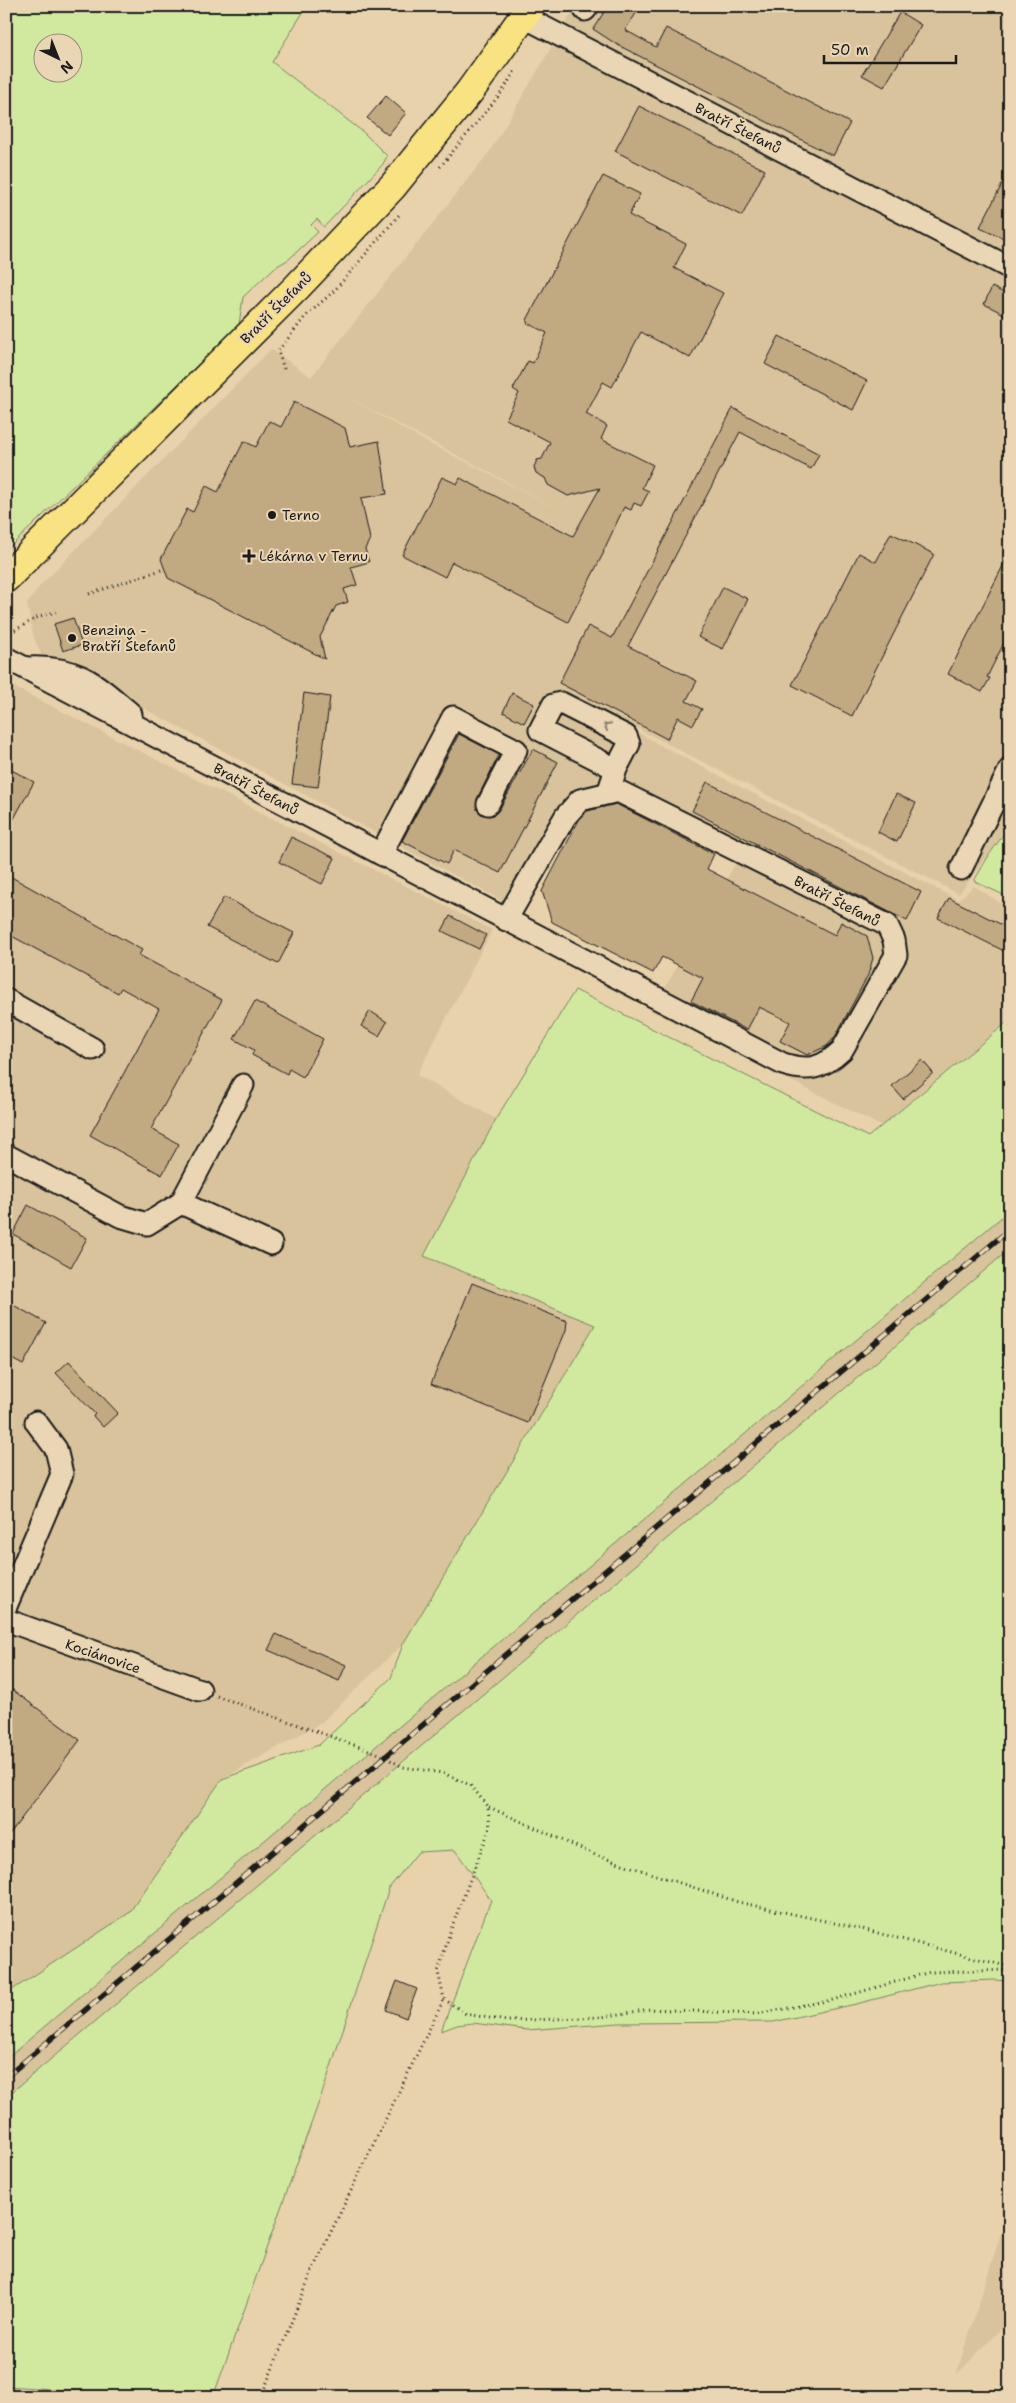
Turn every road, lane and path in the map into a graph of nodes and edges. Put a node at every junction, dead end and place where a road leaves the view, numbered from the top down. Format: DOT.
graph roads {
  1 [pos="527,12"];
  2 [pos="1010,268"];
  3 [pos="164,569"];
  4 [pos="6,578"];
  5 [pos="89,594"];
  6 [pos="56,612"];
  7 [pos="6,635"];
  8 [pos="15,663"];
  9 [pos="616,769"];
  10 [pos="1010,769"];
  11 [pos="608,794"];
  12 [pos="488,804"];
  13 [pos="380,854"];
  14 [pos="961,869"];
  15 [pos="506,920"];
  16 [pos="6,1000"];
  17 [pos="93,1049"];
  18 [pos="243,1084"];
  19 [pos="6,1155"];
  20 [pos="181,1203"];
  21 [pos="271,1244"];
  22 [pos="36,1422"];
  23 [pos="6,1606"];
  24 [pos="6,1620"];
  25 [pos="200,1690"];
  26 [pos="488,1806"];
  27 [pos="1010,1969"];
  28 [pos="444,1999"];
  29 [pos="6,2393"];
  30 [pos="40,2397"];
  31 [pos="261,2397"];
  1 -- 2 [label="street, Bratří Štefanů"];
  1 -- 4 [label="main road, Bratří Štefanů"];
  3 -- 5 [label="path"];
  6 -- 7 [label="path"];
  8 -- 13 [label="street, Bratří Štefanů"];
  11 -- 9 [label="street, one-way"];
  10 -- 14 [label="street"];
  11 -- 15 [label="street, Bratří Štefanů"];
  11 -- 15 [label="street, Bratří Štefanů"];
  12 -- 13 [label="street"];
  13 -- 15 [label="street, Bratří Štefanů"];
  16 -- 17 [label="street"];
  18 -- 20 [label="street"];
  19 -- 20 [label="street"];
  20 -- 21 [label="street"];
  22 -- 23 [label="street"];
  24 -- 25 [label="street, Kociánovice"];
  25 -- 26 [label="path"];
  26 -- 27 [label="path"];
  26 -- 28 [label="path"];
  27 -- 28 [label="path"];
  28 -- 31 [label="path"];
  29 -- 30 [label="path"];
}
